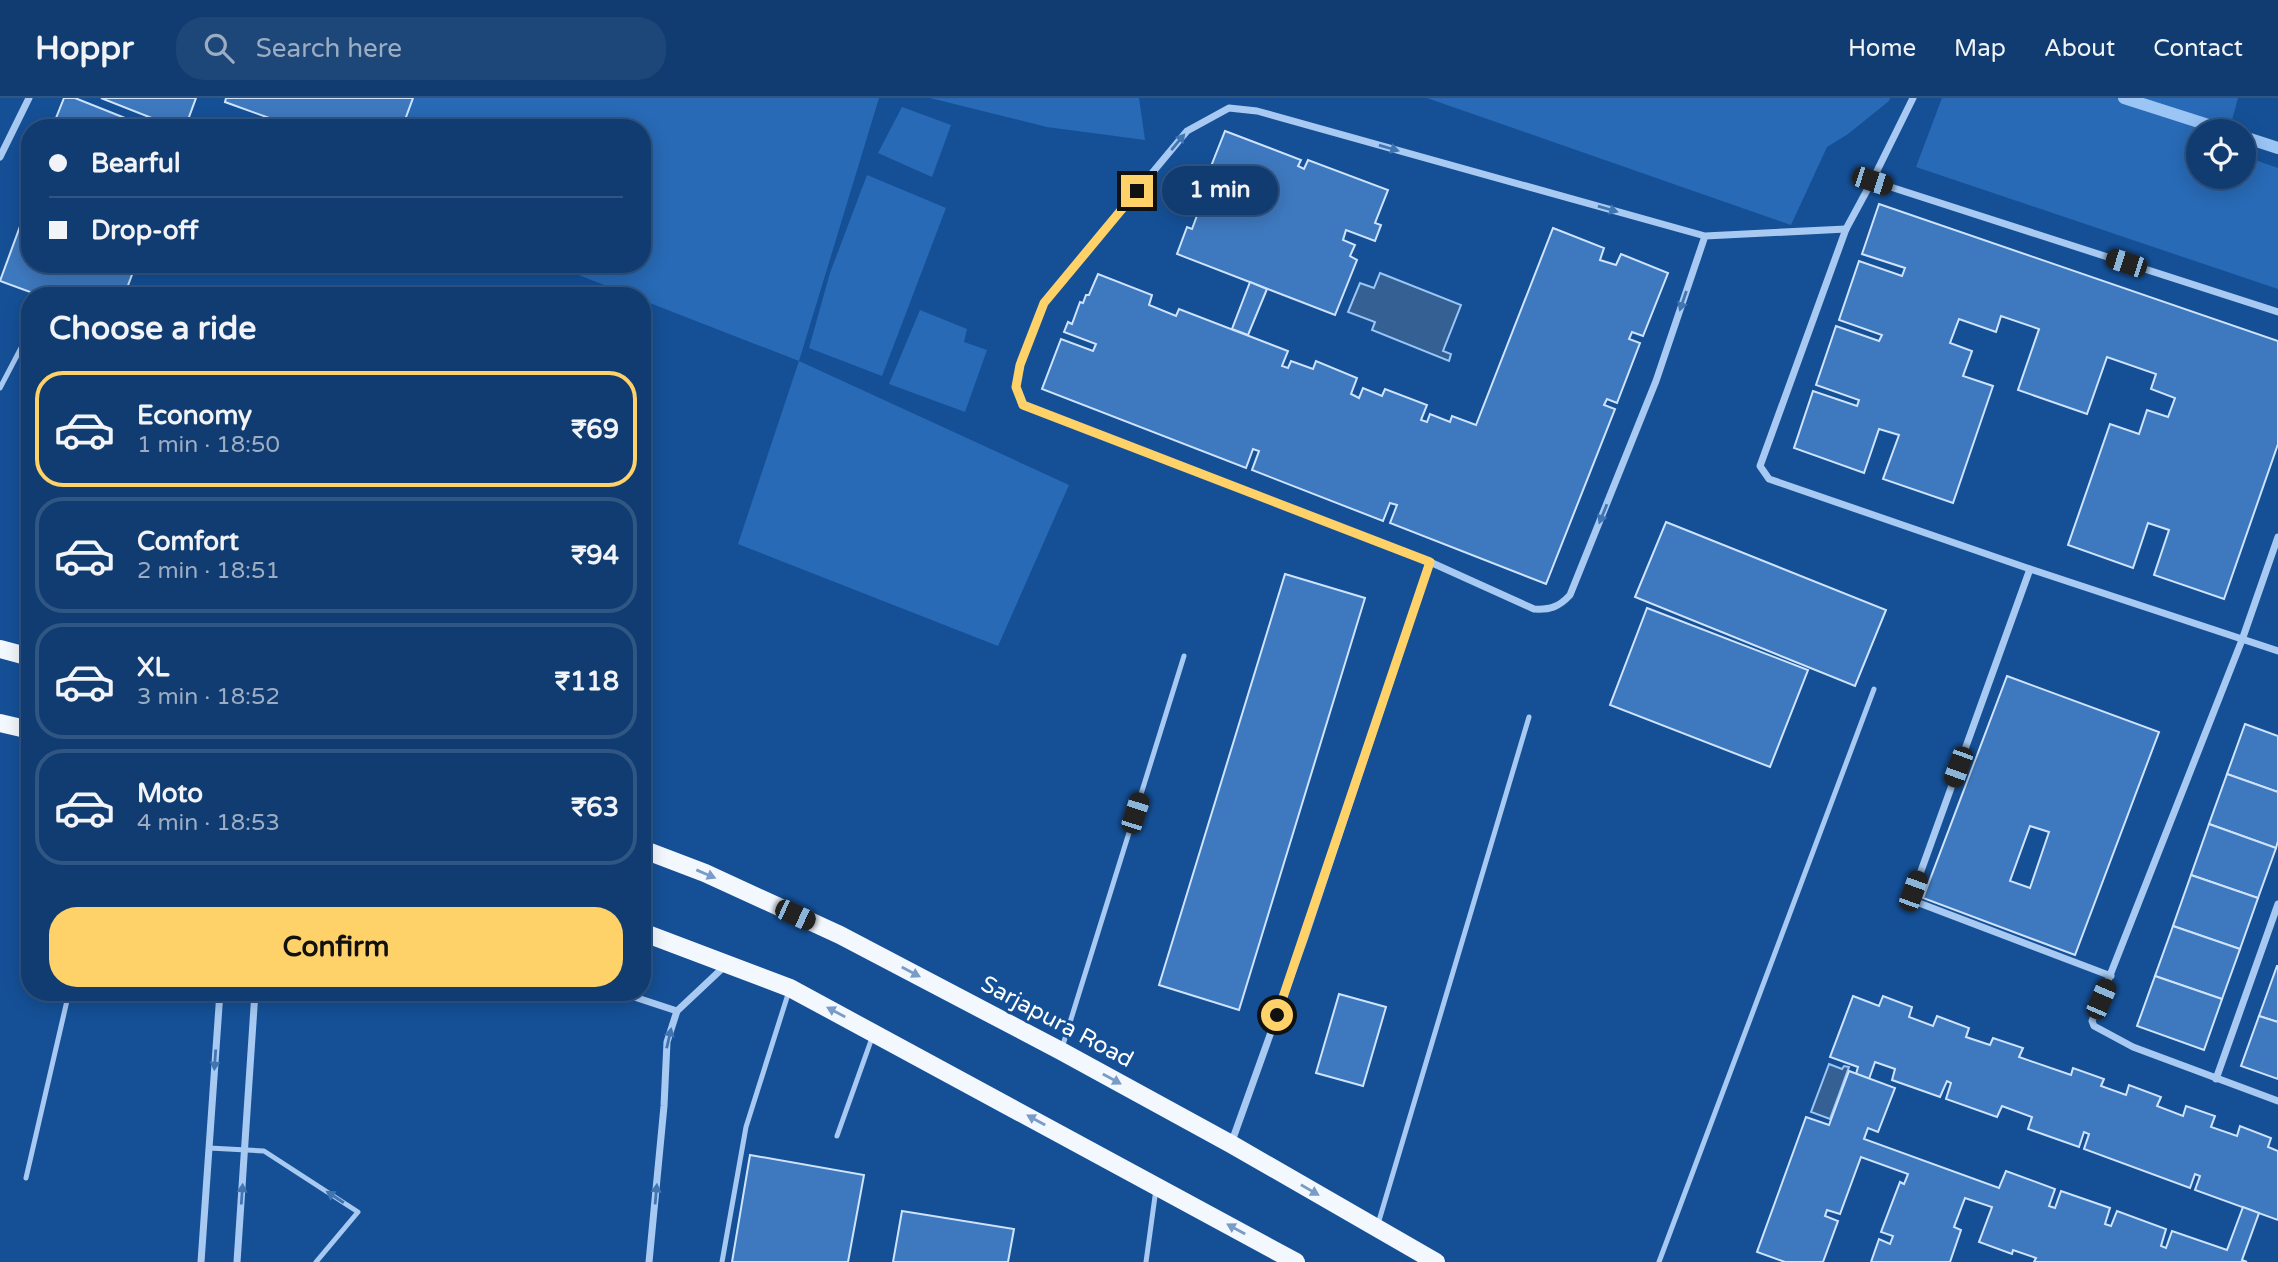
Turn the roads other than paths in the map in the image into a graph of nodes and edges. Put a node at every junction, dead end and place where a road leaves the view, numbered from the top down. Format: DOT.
graph roads {
  1 [pos="29,98"];
  2 [pos="1913,98"];
  3 [pos="0,157"];
  4 [pos="1872,181"];
  5 [pos="1846,229"];
  6 [pos="1705,236"];
  7 [pos="2278,312"];
  8 [pos="21,348"];
  9 [pos="0,388"];
  10 [pos="2278,537"];
  11 [pos="1430,562"];
  12 [pos="2029,569"];
  13 [pos="2242,640"];
  14 [pos="0,650"];
  15 [pos="2278,651"];
  16 [pos="21,655"];
  17 [pos="1184,656"];
  18 [pos="1874,690"];
  19 [pos="1529,717"];
  20 [pos="0,723"];
  21 [pos="21,728"];
  22 [pos="651,852"];
  23 [pos="2278,904"];
  24 [pos="651,935"];
  25 [pos="728,963"];
  26 [pos="2111,976"];
  27 [pos="790,988"];
  28 [pos="67,1001"];
  29 [pos="219,1001"];
  30 [pos="254,1001"];
  31 [pos="646,1001"];
  32 [pos="677,1011"];
  33 [pos="874,1032"];
  34 [pos="1061,1051"];
  35 [pos="2216,1079"];
  36 [pos="2278,1101"];
  37 [pos="837,1136"];
  38 [pos="1231,1144"];
  39 [pos="209,1148"];
  40 [pos="245,1150"];
  41 [pos="26,1178"];
  42 [pos="1156,1186"];
  43 [pos="1376,1229"];
  44 [pos="201,1262"];
  45 [pos="237,1262"];
  46 [pos="316,1262"];
  47 [pos="649,1262"];
  48 [pos="722,1262"];
  49 [pos="1146,1262"];
  50 [pos="1296,1262"];
  51 [pos="1436,1262"];
  52 [pos="1659,1262"];
  1 -- 3 [label="street"];
  2 -- 4 [label="street"];
  4 -- 5 [label="street"];
  4 -- 7 [label="street"];
  5 -- 6 [label="street"];
  5 -- 12 [label="street"];
  6 -- 11 [label="street, one-way"];
  11 -- 6 [label="street, one-way"];
  8 -- 9 [label="lane"];
  10 -- 13 [label="street"];
  11 -- 38 [label="street"];
  12 -- 13 [label="street"];
  12 -- 26 [label="street"];
  13 -- 15 [label="street"];
  13 -- 26 [label="street"];
  14 -- 16 [label="main road"];
  17 -- 34 [label="lane"];
  18 -- 52 [label="lane"];
  19 -- 43 [label="lane"];
  20 -- 21 [label="main road"];
  22 -- 34 [label="main road, Sarjapura Road, one-way"];
  23 -- 35 [label="street"];
  24 -- 25 [label="main road"];
  25 -- 27 [label="main road"];
  25 -- 32 [label="street"];
  26 -- 35 [label="street"];
  33 -- 27 [label="main road, one-way"];
  27 -- 48 [label="lane"];
  28 -- 41 [label="lane"];
  29 -- 39 [label="street, one-way"];
  30 -- 40 [label="street"];
  31 -- 32 [label="street"];
  47 -- 32 [label="street, one-way"];
  33 -- 37 [label="lane"];
  42 -- 33 [label="main road, one-way"];
  34 -- 38 [label="main road, Sarjapura Road, one-way"];
  35 -- 36 [label="street"];
  38 -- 43 [label="main road, Sarjapura Road, one-way"];
  39 -- 40 [label="lane"];
  39 -- 44 [label="street"];
  45 -- 40 [label="street, one-way"];
  46 -- 40 [label="lane, one-way"];
  42 -- 49 [label="lane"];
  50 -- 42 [label="main road, one-way"];
  43 -- 51 [label="main road, Sarjapura Road"];
}
